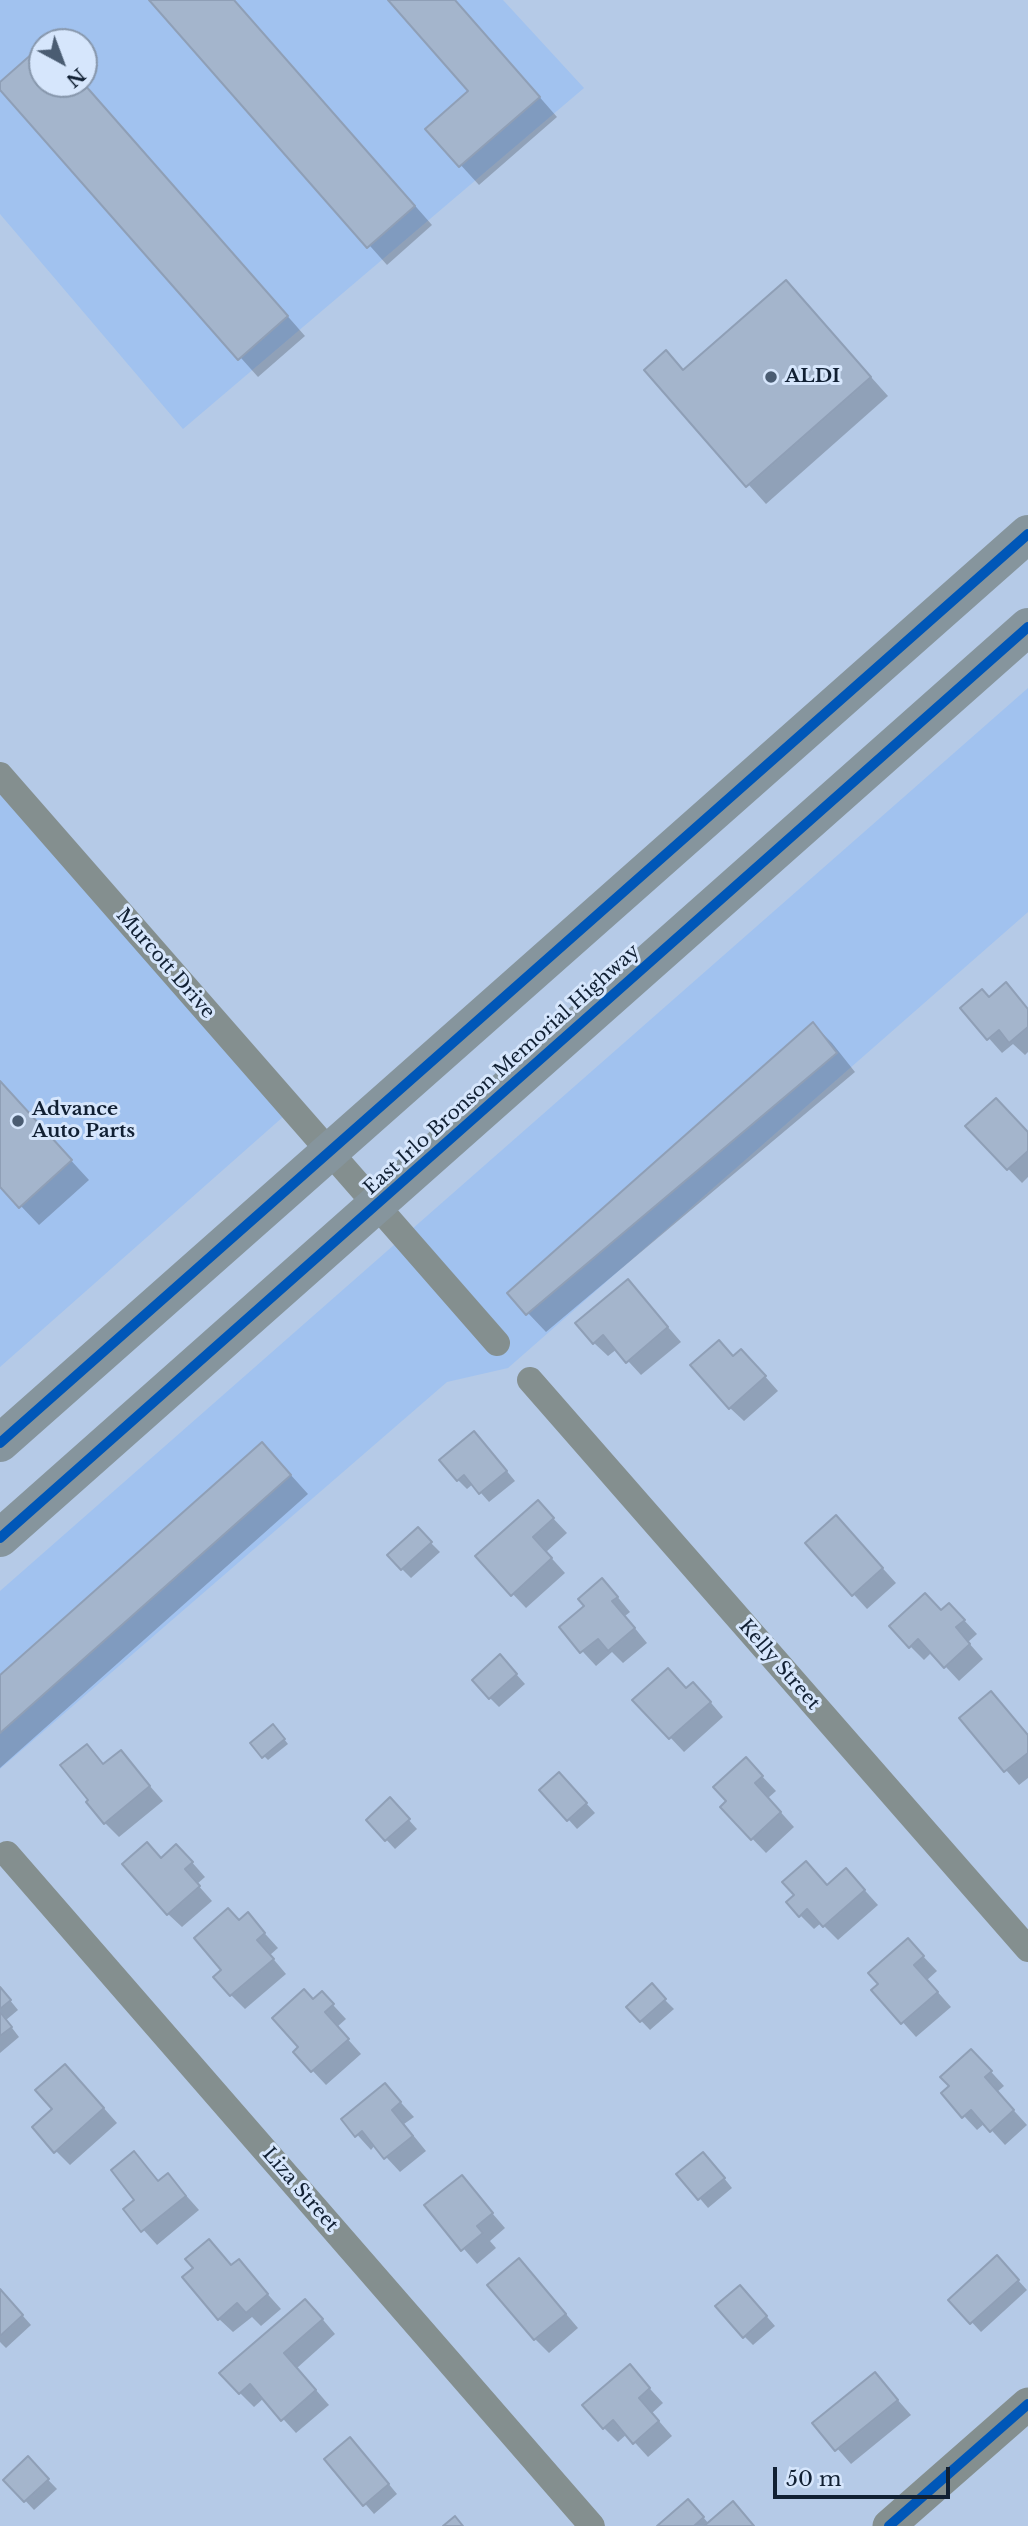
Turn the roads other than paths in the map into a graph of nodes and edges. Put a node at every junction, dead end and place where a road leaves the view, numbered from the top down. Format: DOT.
graph roads {
  1 [pos="1028,534"];
  2 [pos="1028,627"];
  3 [pos="0,775"];
  4 [pos="330,1152"];
  5 [pos="376,1205"];
  6 [pos="497,1343"];
  7 [pos="530,1380"];
  8 [pos="0,1443"];
  9 [pos="0,1538"];
  10 [pos="7,1854"];
  11 [pos="1028,1949"];
  12 [pos="1028,2404"];
  13 [pos="592,2526"];
  14 [pos="888,2526"];
  1 -- 4 [label="highway"];
  2 -- 5 [label="highway, East Irlo Bronson Memorial Highway"];
  3 -- 4 [label="street, Murcott Drive"];
  4 -- 5 [label="street"];
  4 -- 8 [label="highway"];
  5 -- 6 [label="street"];
  5 -- 9 [label="highway, East Irlo Bronson Memorial Highway"];
  7 -- 11 [label="street, Kelly Street"];
  10 -- 13 [label="street, Liza Street"];
  12 -- 14 [label="street"];
}
